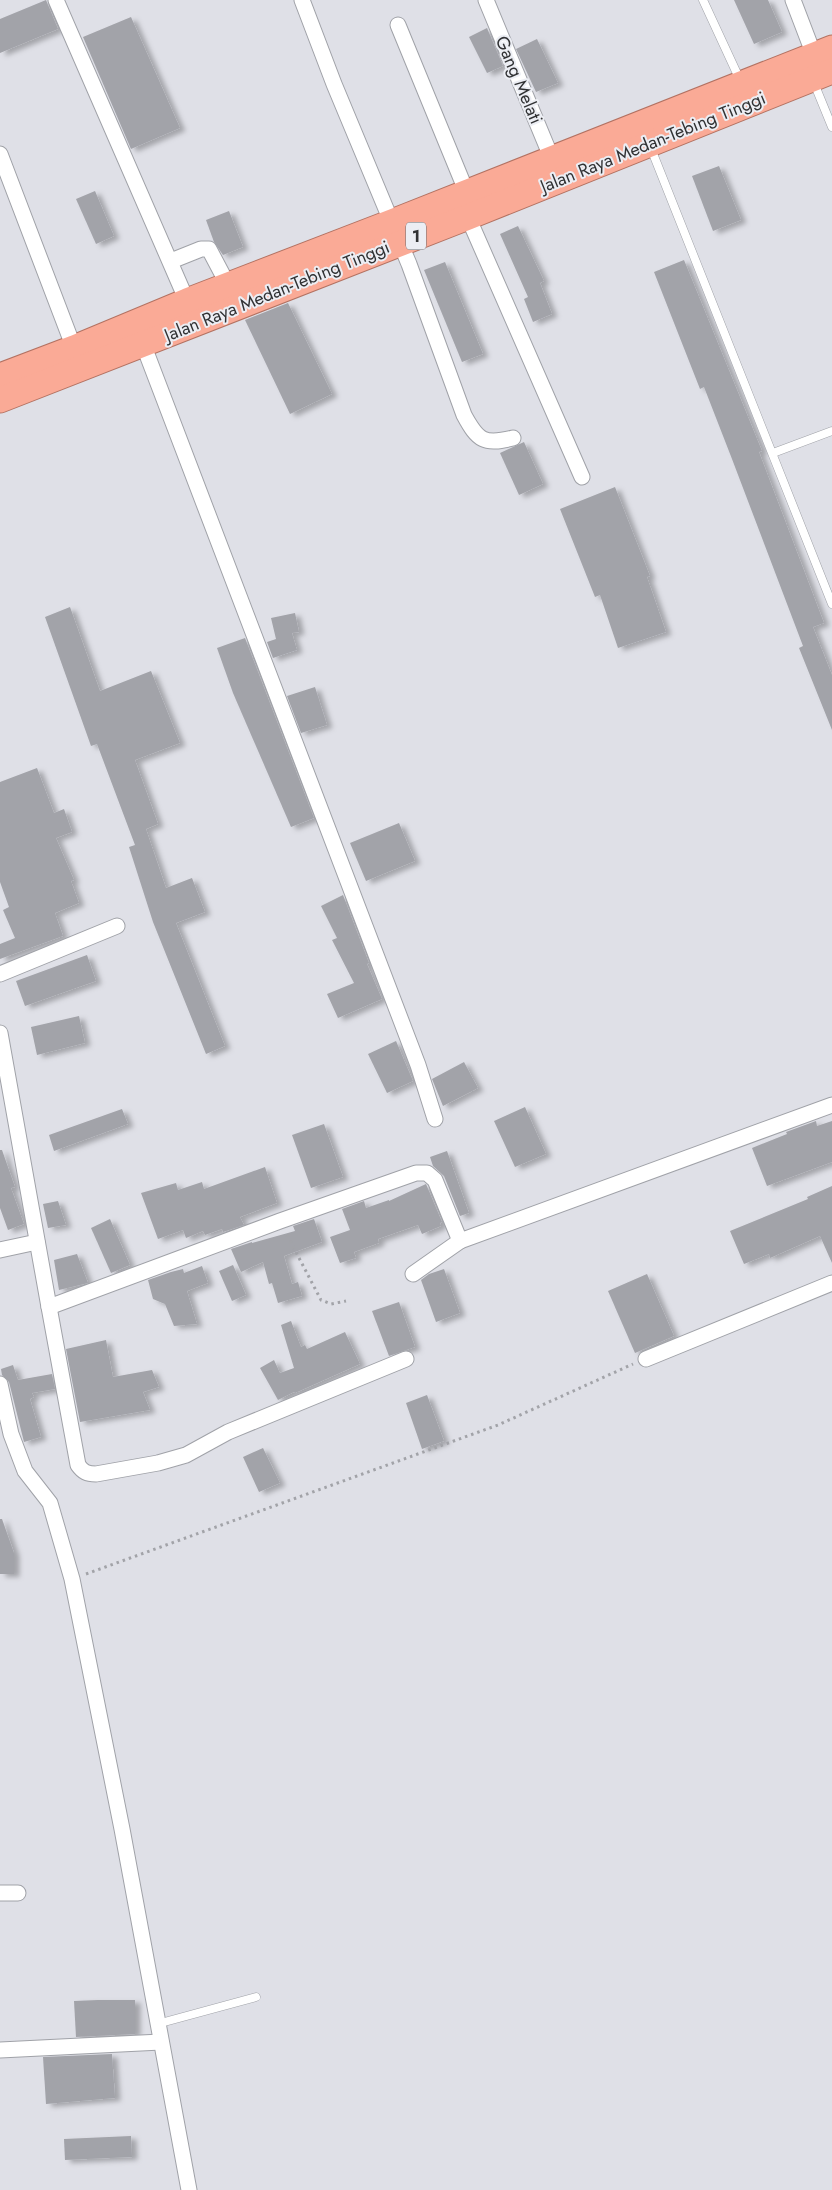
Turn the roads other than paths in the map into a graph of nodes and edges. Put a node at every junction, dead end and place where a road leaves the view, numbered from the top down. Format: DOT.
graph roads {
  1 [pos="56,0"];
  2 [pos="302,0"];
  3 [pos="486,0"];
  4 [pos="703,0"];
  5 [pos="793,0"];
  6 [pos="398,25"];
  7 [pos="823,63"];
  8 [pos="742,84"];
  9 [pos="832,127"];
  10 [pos="632,143"];
  11 [pos="0,154"];
  12 [pos="552,159"];
  13 [pos="467,193"];
  14 [pos="468,217"];
  15 [pos="396,232"];
  16 [pos="171,261"];
  17 [pos="228,285"];
  18 [pos="187,301"];
  19 [pos="143,344"];
  20 [pos="91,349"];
  21 [pos="0,376"];
  22 [pos="0,400"];
  23 [pos="832,431"];
  24 [pos="513,438"];
  25 [pos="772,453"];
  26 [pos="582,477"];
  27 [pos="832,604"];
  28 [pos="117,926"];
  29 [pos="0,974"];
  30 [pos="0,1033"];
  31 [pos="832,1105"];
  32 [pos="435,1119"];
  33 [pos="460,1241"];
  34 [pos="38,1242"];
  35 [pos="0,1250"];
  36 [pos="413,1274"];
  37 [pos="832,1284"];
  38 [pos="49,1308"];
  39 [pos="406,1359"];
  40 [pos="646,1359"];
  41 [pos="0,1384"];
  42 [pos="0,1893"];
  43 [pos="18,1893"];
  44 [pos="256,1996"];
  45 [pos="157,2024"];
  46 [pos="161,2042"];
  47 [pos="0,2050"];
  48 [pos="189,2190"];
  1 -- 16 [label="street"];
  2 -- 15 [label="street"];
  3 -- 12 [label="street, Gang Melati"];
  4 -- 8 [label="lane"];
  5 -- 7 [label="street"];
  6 -- 13 [label="street"];
  7 -- 8 [label="highway, Jalan Raya Medan-Tebing Tinggi / 1"];
  7 -- 9 [label="lane"];
  7 -- 10 [label="highway, Jalan Raya Medan-Tebing Tinggi / 1"];
  8 -- 10 [label="highway, Jalan Raya Medan-Tebing Tinggi / 1"];
  10 -- 12 [label="highway, Jalan Raya Medan-Tebing Tinggi / 1"];
  10 -- 14 [label="highway, Jalan Raya Medan-Tebing Tinggi / 1"];
  10 -- 25 [label="lane"];
  11 -- 20 [label="street"];
  12 -- 13 [label="highway, Jalan Raya Medan-Tebing Tinggi / 1"];
  13 -- 15 [label="highway, Jalan Raya Medan-Tebing Tinggi / 1"];
  14 -- 15 [label="highway, Jalan Raya Medan-Tebing Tinggi / 1"];
  14 -- 26 [label="street"];
  15 -- 17 [label="highway, Jalan Raya Medan-Tebing Tinggi / 1"];
  15 -- 19 [label="highway, Jalan Raya Medan-Tebing Tinggi / 1"];
  15 -- 24 [label="street"];
  16 -- 17 [label="street"];
  16 -- 18 [label="street"];
  17 -- 18 [label="highway, Jalan Raya Medan-Tebing Tinggi / 1"];
  18 -- 20 [label="highway, Jalan Raya Medan-Tebing Tinggi / 1"];
  19 -- 20 [label="highway, Jalan Raya Medan-Tebing Tinggi / 1"];
  19 -- 32 [label="street"];
  20 -- 21 [label="highway, Jalan Raya Medan-Tebing Tinggi / 1"];
  20 -- 22 [label="highway, Jalan Raya Medan-Tebing Tinggi / 1"];
  23 -- 25 [label="lane"];
  25 -- 27 [label="lane"];
  28 -- 29 [label="street"];
  30 -- 34 [label="street"];
  31 -- 33 [label="street"];
  33 -- 36 [label="street"];
  33 -- 38 [label="street"];
  34 -- 35 [label="street"];
  34 -- 38 [label="street"];
  37 -- 40 [label="street"];
  38 -- 39 [label="street"];
  41 -- 45 [label="street"];
  42 -- 43 [label="street"];
  44 -- 45 [label="lane"];
  45 -- 46 [label="street"];
  46 -- 47 [label="street"];
  46 -- 48 [label="street"];
}
